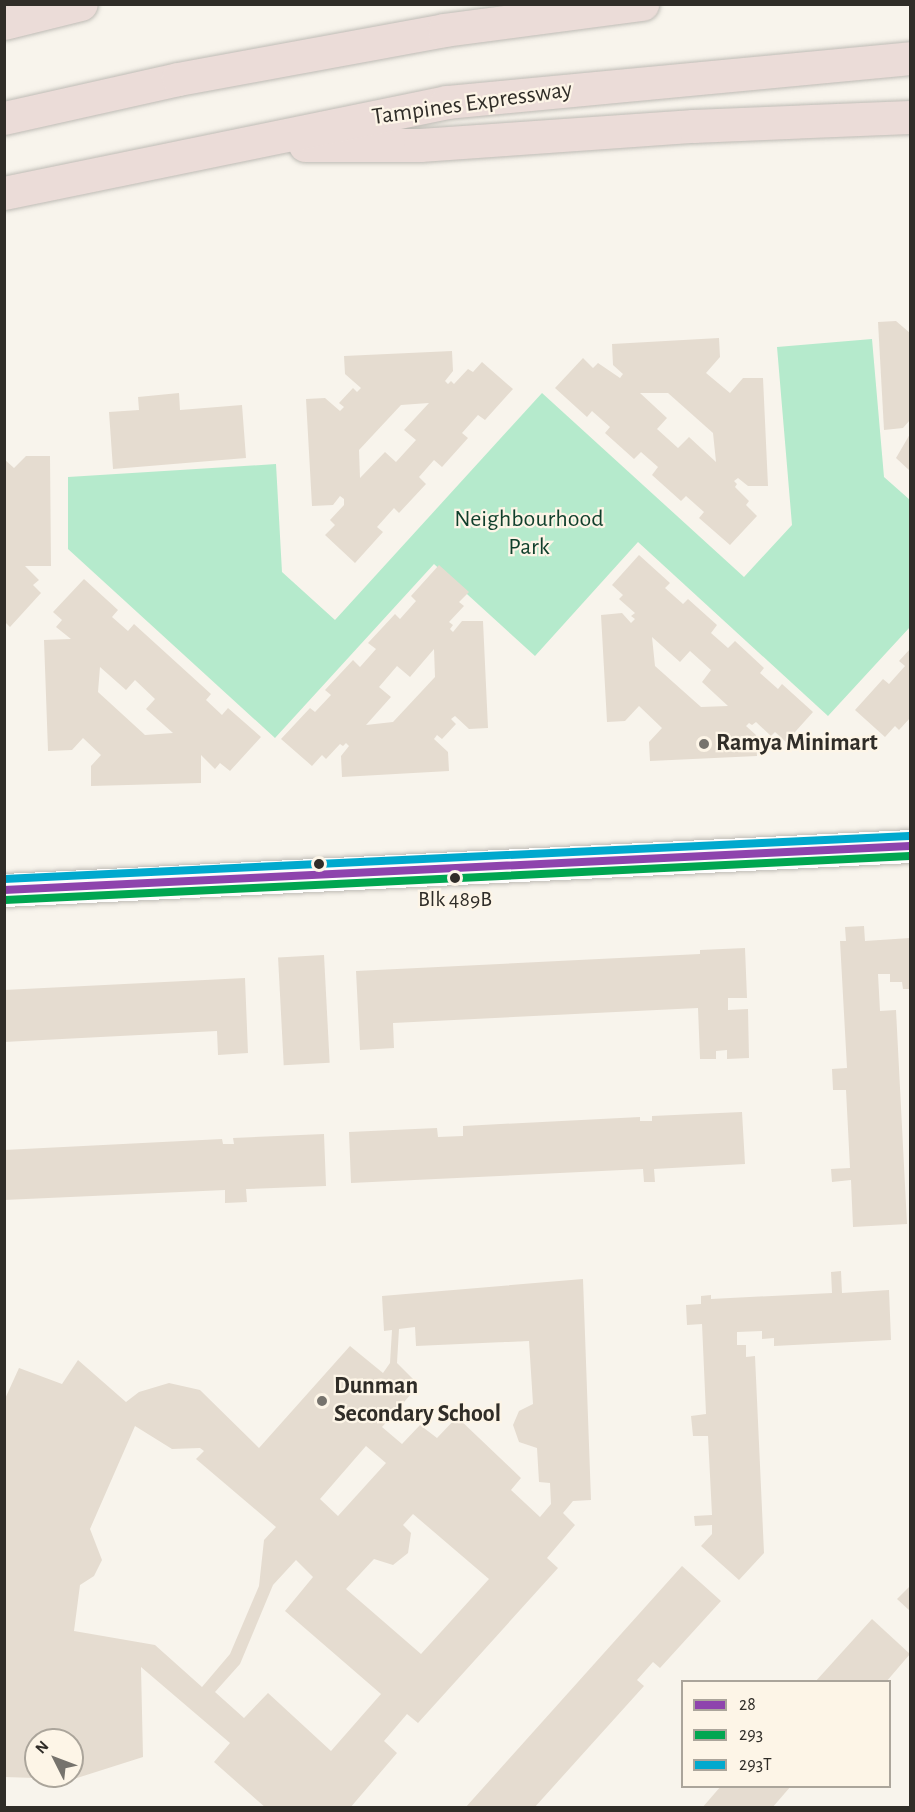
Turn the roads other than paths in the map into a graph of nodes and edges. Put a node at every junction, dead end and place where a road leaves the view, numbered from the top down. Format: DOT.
graph roads {
  1 [pos="81,4"];
  2 [pos="543,4"];
  3 [pos="642,4"];
  4 [pos="4,23"];
  5 [pos="444,30"];
  6 [pos="910,58"];
  7 [pos="910,117"];
  8 [pos="4,118"];
  9 [pos="235,145"];
  10 [pos="4,193"];
  11 [pos="910,846"];
  12 [pos="4,890"];
  1 -- 4 [label="highway"];
  2 -- 5 [label="highway"];
  3 -- 5 [label="highway"];
  5 -- 8 [label="highway"];
  6 -- 9 [label="highway, Tampines Expressway"];
  7 -- 9 [label="highway"];
  9 -- 10 [label="highway, Tampines Expressway"];
  11 -- 12 [label="street"];
}
